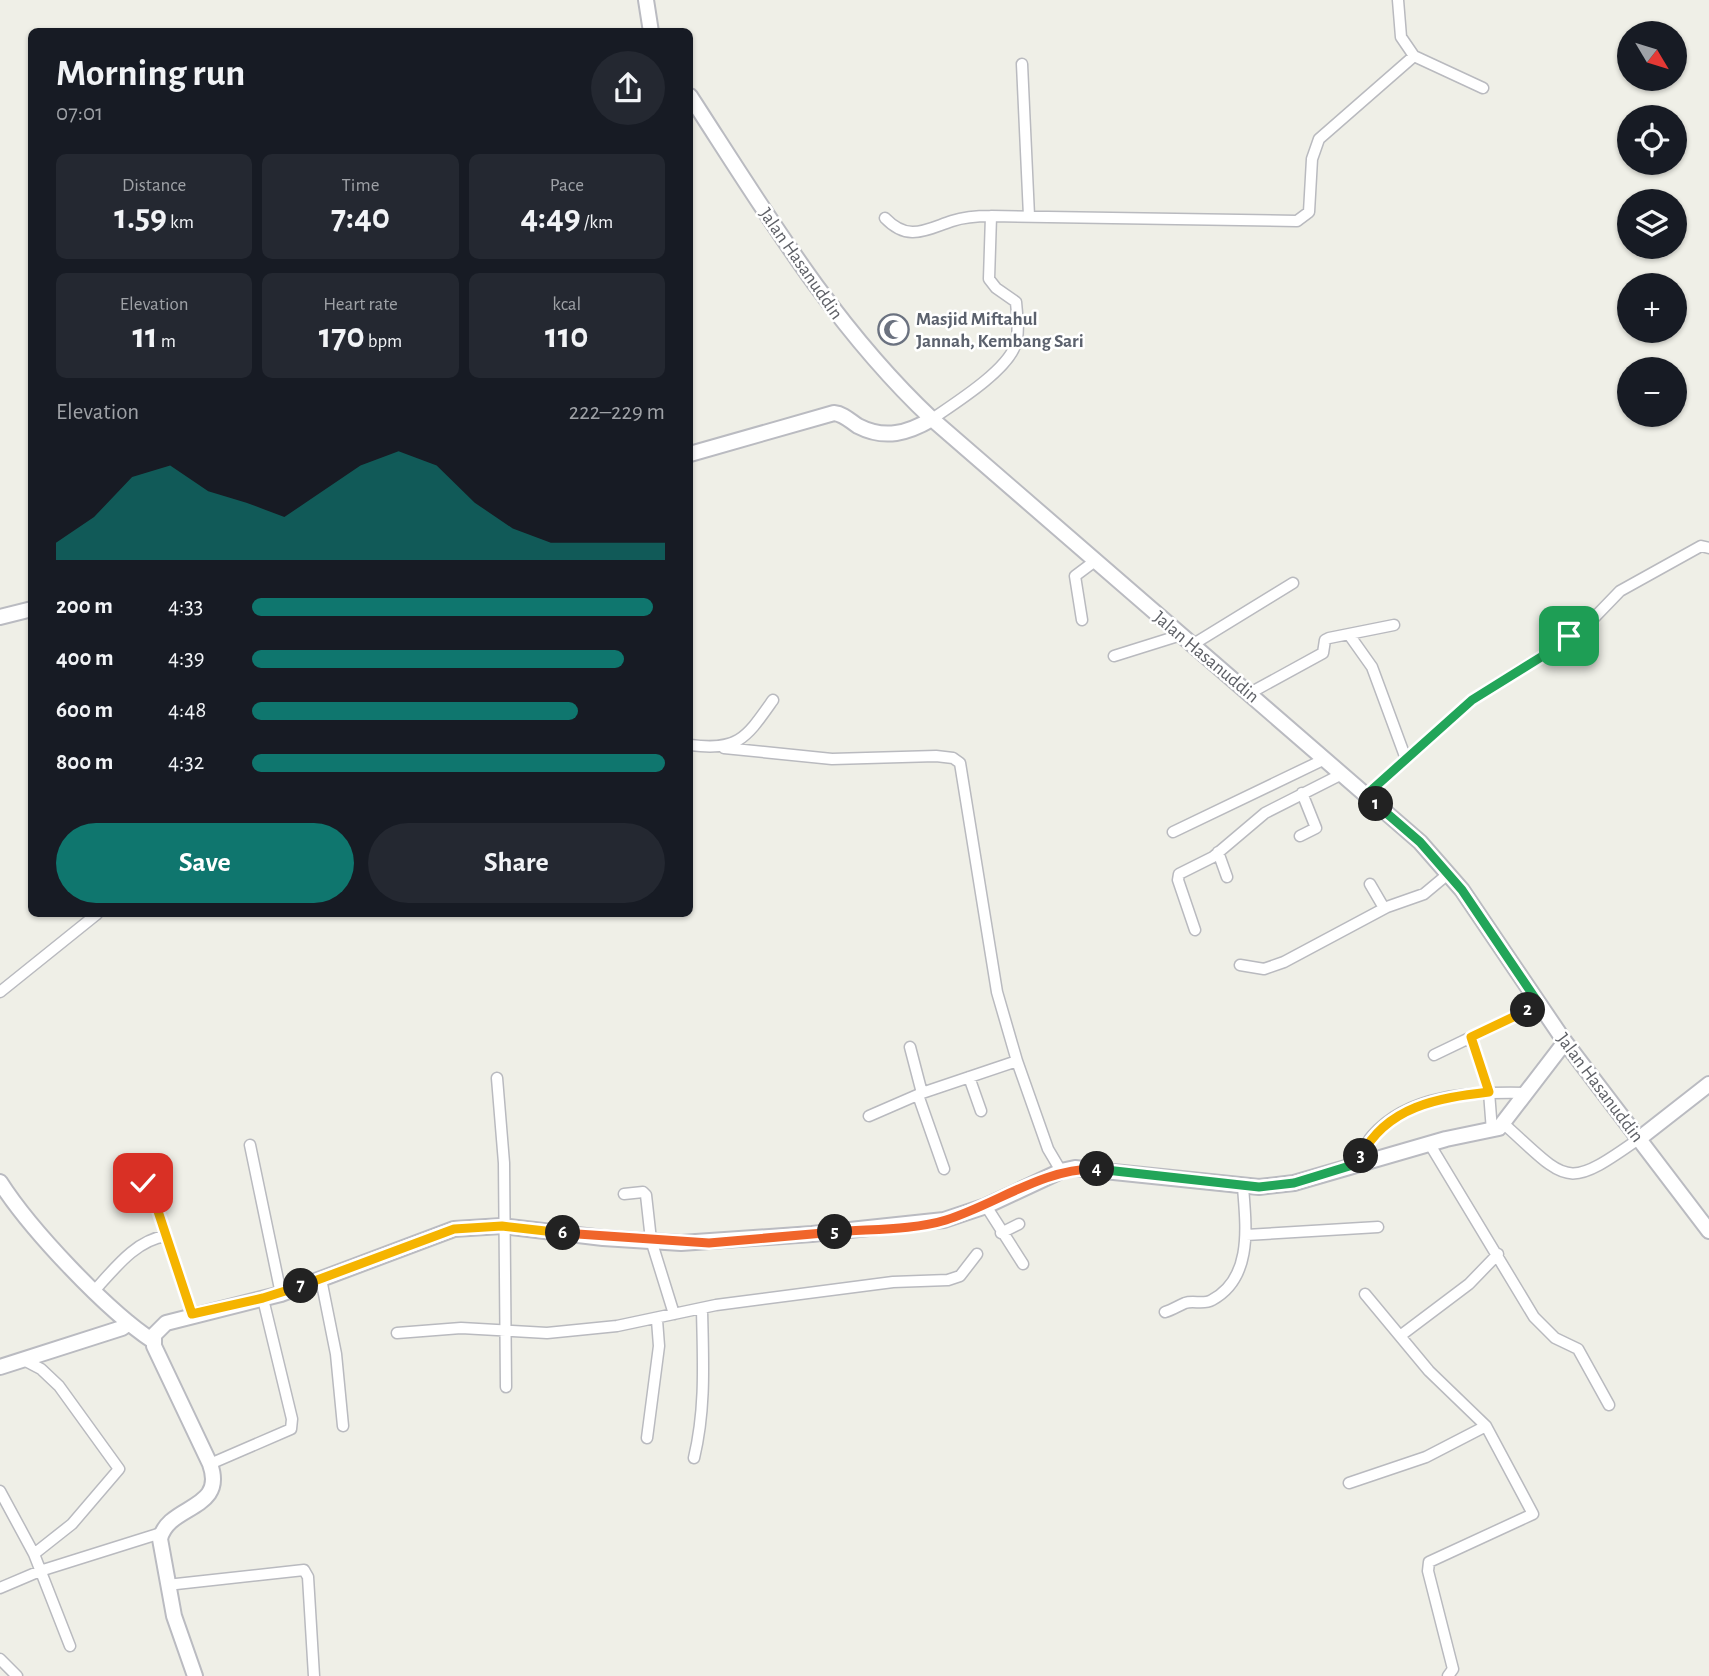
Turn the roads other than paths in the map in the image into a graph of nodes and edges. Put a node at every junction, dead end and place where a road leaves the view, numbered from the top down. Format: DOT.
graph roads {
  1 [pos="646,0"];
  2 [pos="1398,0"];
  3 [pos="650,28"];
  4 [pos="1414,56"];
  5 [pos="1022,64"];
  6 [pos="1483,88"];
  7 [pos="693,101"];
  8 [pos="991,216"];
  9 [pos="1028,216"];
  10 [pos="885,218"];
  11 [pos="932,419"];
  12 [pos="693,453"];
  13 [pos="1709,548"];
  14 [pos="1092,559"];
  15 [pos="1293,583"];
  16 [pos="28,610"];
  17 [pos="0,617"];
  18 [pos="1082,620"];
  19 [pos="1394,625"];
  20 [pos="1181,635"];
  21 [pos="1350,636"];
  22 [pos="1192,645"];
  23 [pos="1114,656"];
  24 [pos="1250,693"];
  25 [pos="773,700"];
  26 [pos="693,746"];
  27 [pos="724,748"];
  28 [pos="1406,758"];
  29 [pos="1325,759"];
  30 [pos="1342,774"];
  31 [pos="1302,793"];
  32 [pos="1366,795"];
  33 [pos="1173,832"];
  34 [pos="1300,836"];
  35 [pos="1218,852"];
  36 [pos="1448,874"];
  37 [pos="1227,877"];
  38 [pos="1370,884"];
  39 [pos="1384,908"];
  40 [pos="93,917"];
  41 [pos="1195,930"];
  42 [pos="1240,965"];
  43 [pos="0,992"];
  44 [pos="1539,1004"];
  45 [pos="1471,1037"];
  46 [pos="1565,1042"];
  47 [pos="910,1048"];
  48 [pos="1434,1055"];
  49 [pos="1017,1061"];
  50 [pos="496,1077"];
  51 [pos="969,1077"];
  52 [pos="1709,1084"];
  53 [pos="1489,1092"];
  54 [pos="1525,1093"];
  55 [pos="920,1094"];
  56 [pos="981,1111"];
  57 [pos="869,1116"];
  58 [pos="1498,1128"];
  59 [pos="1640,1138"];
  60 [pos="1429,1143"];
  61 [pos="250,1145"];
  62 [pos="1356,1164"];
  63 [pos="131,1168"];
  64 [pos="944,1169"];
  65 [pos="1061,1171"];
  66 [pos="0,1182"];
  67 [pos="1243,1187"];
  68 [pos="624,1194"];
  69 [pos="986,1206"];
  70 [pos="1019,1224"];
  71 [pos="505,1227"];
  72 [pos="1378,1227"];
  73 [pos="1709,1231"];
  74 [pos="1001,1233"];
  75 [pos="1246,1235"];
  76 [pos="166,1236"];
  77 [pos="651,1240"];
  78 [pos="977,1254"];
  79 [pos="1498,1254"];
  80 [pos="1023,1264"];
  81 [pos="321,1279"];
  82 [pos="95,1290"];
  83 [pos="281,1294"];
  84 [pos="1365,1294"];
  85 [pos="263,1298"];
  86 [pos="702,1309"];
  87 [pos="1165,1312"];
  88 [pos="192,1314"];
  89 [pos="674,1314"];
  90 [pos="657,1320"];
  91 [pos="129,1323"];
  92 [pos="508,1331"];
  93 [pos="397,1333"];
  94 [pos="1400,1336"];
  95 [pos="153,1341"];
  96 [pos="21,1359"];
  97 [pos="0,1367"];
  98 [pos="506,1387"];
  99 [pos="1609,1405"];
  100 [pos="343,1426"];
  101 [pos="1486,1426"];
  102 [pos="647,1438"];
  103 [pos="694,1458"];
  104 [pos="210,1464"];
  105 [pos="1349,1483"];
  106 [pos="0,1491"];
  107 [pos="162,1533"];
  108 [pos="34,1555"];
  109 [pos="40,1572"];
  110 [pos="167,1585"];
  111 [pos="0,1588"];
  112 [pos="70,1646"];
  113 [pos="0,1659"];
  114 [pos="198,1675"];
  115 [pos="17,1676"];
  116 [pos="314,1676"];
  117 [pos="1448,1676"];
  1 -- 3 [label="street"];
  2 -- 4 [label="street"];
  4 -- 6 [label="street"];
  4 -- 9 [label="street"];
  5 -- 9 [label="street"];
  7 -- 11 [label="street, Jalan Hasanuddin"];
  8 -- 9 [label="street"];
  8 -- 10 [label="street"];
  8 -- 11 [label="street"];
  11 -- 12 [label="street"];
  11 -- 14 [label="street, Jalan Hasanuddin"];
  13 -- 28 [label="street"];
  14 -- 18 [label="street"];
  14 -- 20 [label="street, Jalan Hasanuddin"];
  15 -- 22 [label="street"];
  16 -- 17 [label="street"];
  19 -- 21 [label="street"];
  20 -- 22 [label="street, Jalan Hasanuddin"];
  20 -- 23 [label="street"];
  21 -- 24 [label="street"];
  21 -- 28 [label="street"];
  22 -- 24 [label="street, Jalan Hasanuddin"];
  24 -- 29 [label="street, Jalan Hasanuddin"];
  25 -- 27 [label="street"];
  26 -- 27 [label="street"];
  27 -- 49 [label="street"];
  28 -- 32 [label="street"];
  29 -- 30 [label="street, Jalan Hasanuddin"];
  29 -- 33 [label="street"];
  30 -- 31 [label="street"];
  30 -- 32 [label="street, Jalan Hasanuddin"];
  31 -- 34 [label="street"];
  31 -- 35 [label="street"];
  32 -- 36 [label="street, Jalan Hasanuddin"];
  35 -- 37 [label="street"];
  35 -- 41 [label="street"];
  36 -- 39 [label="street"];
  36 -- 44 [label="street, Jalan Hasanuddin"];
  38 -- 39 [label="street"];
  39 -- 42 [label="street"];
  40 -- 43 [label="street"];
  44 -- 45 [label="street"];
  44 -- 46 [label="street, Jalan Hasanuddin"];
  45 -- 48 [label="street"];
  45 -- 53 [label="street"];
  46 -- 54 [label="street"];
  46 -- 59 [label="street, Jalan Hasanuddin"];
  47 -- 55 [label="street"];
  49 -- 51 [label="street"];
  49 -- 65 [label="street"];
  50 -- 71 [label="street"];
  51 -- 55 [label="street"];
  51 -- 56 [label="street"];
  52 -- 59 [label="street"];
  53 -- 54 [label="street"];
  53 -- 58 [label="street"];
  53 -- 62 [label="street"];
  54 -- 58 [label="street"];
  55 -- 57 [label="street"];
  55 -- 64 [label="street"];
  58 -- 59 [label="street"];
  58 -- 60 [label="street"];
  59 -- 73 [label="street, Jalan Hasanuddin"];
  60 -- 62 [label="street"];
  60 -- 79 [label="street"];
  61 -- 83 [label="street"];
  62 -- 67 [label="street"];
  63 -- 76 [label="street"];
  65 -- 67 [label="street"];
  65 -- 69 [label="street"];
  66 -- 82 [label="street"];
  67 -- 75 [label="street"];
  68 -- 77 [label="street"];
  69 -- 74 [label="street"];
  69 -- 77 [label="street"];
  70 -- 74 [label="street"];
  71 -- 77 [label="street"];
  71 -- 81 [label="street"];
  71 -- 92 [label="street"];
  72 -- 75 [label="street"];
  74 -- 80 [label="street"];
  75 -- 87 [label="street"];
  76 -- 82 [label="street"];
  76 -- 88 [label="street"];
  77 -- 89 [label="street"];
  78 -- 86 [label="street"];
  79 -- 94 [label="street"];
  79 -- 99 [label="street"];
  81 -- 83 [label="street"];
  81 -- 100 [label="street"];
  82 -- 91 [label="street"];
  83 -- 85 [label="street"];
  84 -- 94 [label="street"];
  85 -- 88 [label="street"];
  85 -- 104 [label="street"];
  86 -- 89 [label="street"];
  86 -- 103 [label="street"];
  88 -- 95 [label="street"];
  89 -- 90 [label="street"];
  90 -- 92 [label="street"];
  90 -- 102 [label="street"];
  91 -- 95 [label="street"];
  91 -- 96 [label="street"];
  92 -- 93 [label="street"];
  92 -- 98 [label="street"];
  94 -- 101 [label="street"];
  95 -- 104 [label="street"];
  96 -- 97 [label="street"];
  96 -- 108 [label="street"];
  101 -- 105 [label="street"];
  101 -- 117 [label="street"];
  104 -- 107 [label="street"];
  106 -- 108 [label="street"];
  107 -- 109 [label="street"];
  107 -- 110 [label="street"];
  108 -- 109 [label="street"];
  109 -- 111 [label="street"];
  109 -- 112 [label="street"];
  110 -- 114 [label="street"];
  110 -- 116 [label="street"];
  113 -- 115 [label="street"];
}
